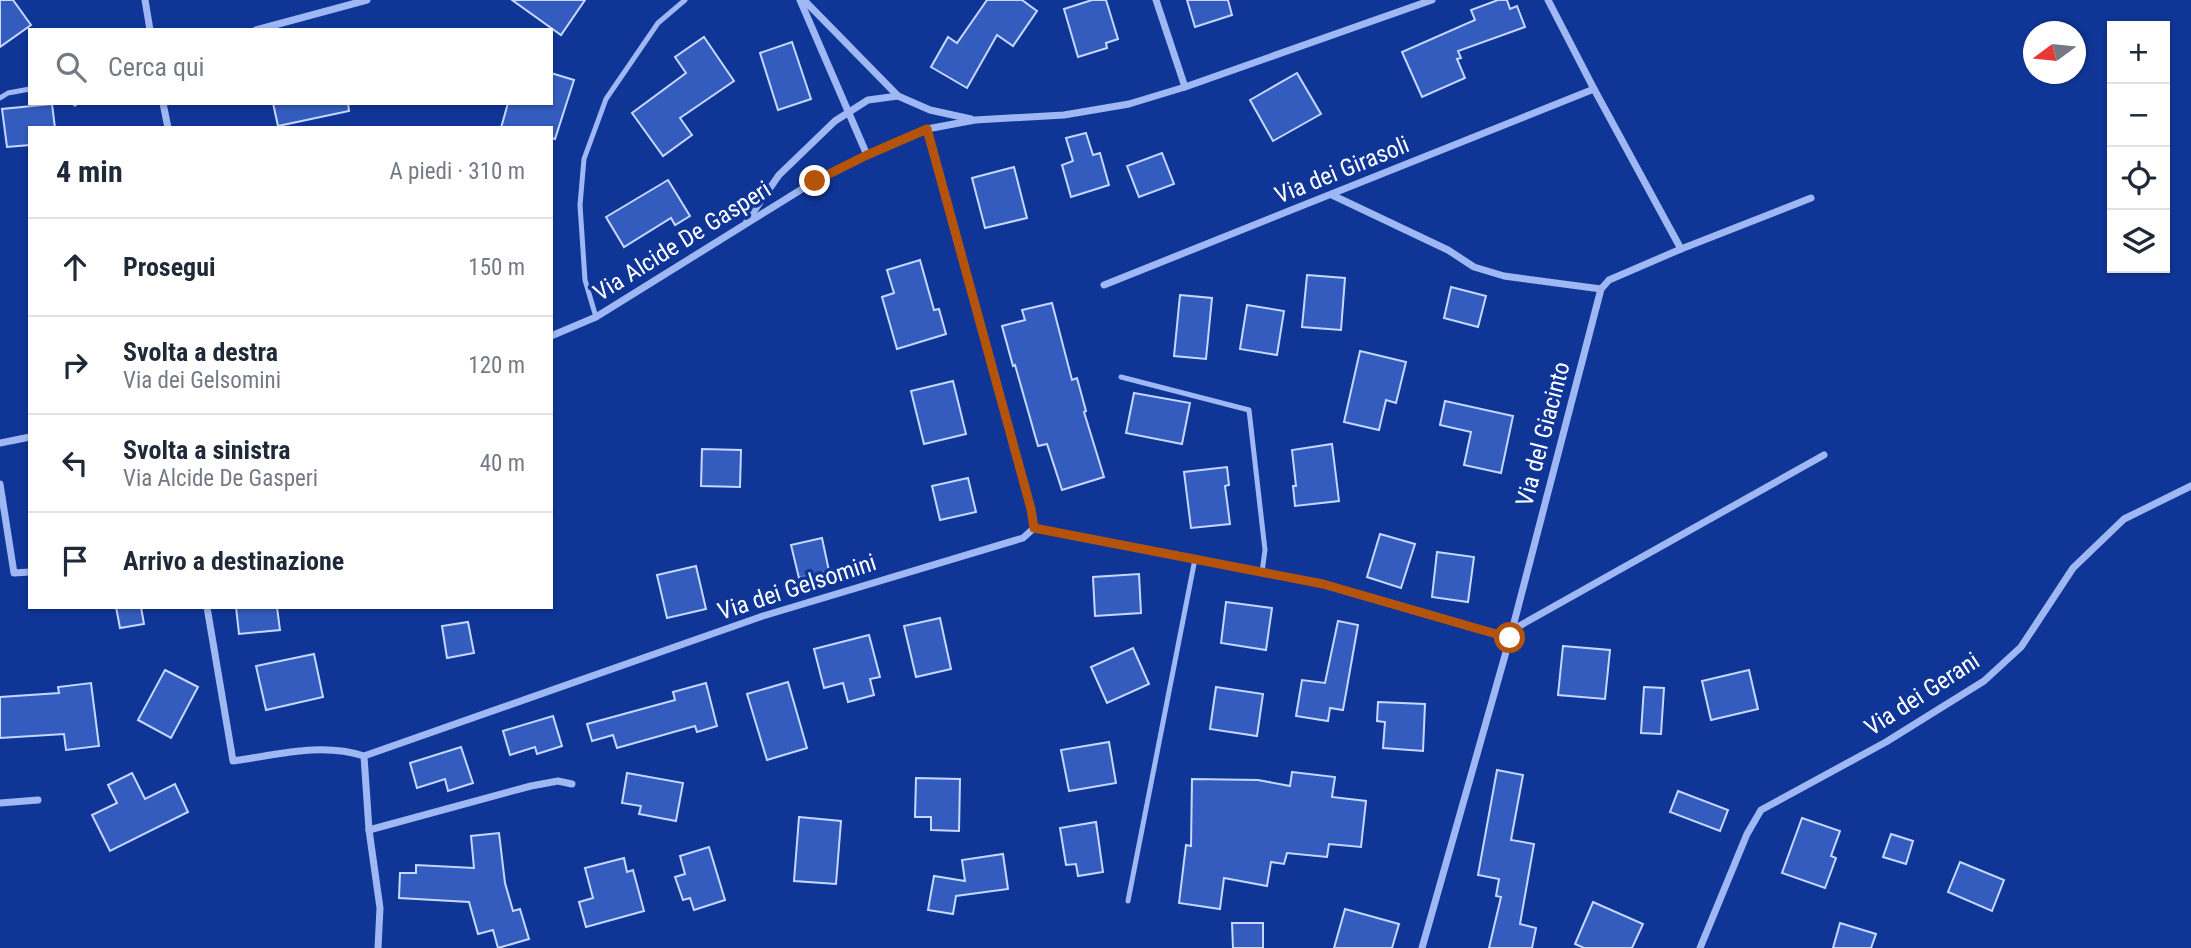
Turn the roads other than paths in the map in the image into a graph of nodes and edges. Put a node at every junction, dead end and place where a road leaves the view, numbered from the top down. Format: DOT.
graph roads {
  1 [pos="145,0"];
  2 [pos="367,0"];
  3 [pos="685,0"];
  4 [pos="802,0"];
  5 [pos="1156,0"];
  6 [pos="1432,0"];
  7 [pos="1548,0"];
  8 [pos="150,28"];
  9 [pos="263,28"];
  10 [pos="1185,87"];
  11 [pos="28,89"];
  12 [pos="1594,89"];
  13 [pos="898,96"];
  14 [pos="0,98"];
  15 [pos="163,105"];
  16 [pos="849,112"];
  17 [pos="975,120"];
  18 [pos="168,126"];
  19 [pos="927,129"];
  20 [pos="867,155"];
  21 [pos="1332,195"];
  22 [pos="1811,198"];
  23 [pos="744,225"];
  24 [pos="1681,249"];
  25 [pos="1104,285"];
  26 [pos="1601,289"];
  27 [pos="596,317"];
  28 [pos="553,335"];
  29 [pos="1121,377"];
  30 [pos="28,437"];
  31 [pos="0,443"];
  32 [pos="1824,456"];
  33 [pos="0,484"];
  34 [pos="2191,486"];
  35 [pos="1034,528"];
  36 [pos="1091,539"];
  37 [pos="1195,559"];
  38 [pos="28,572"];
  39 [pos="1262,572"];
  40 [pos="1323,584"];
  41 [pos="207,609"];
  42 [pos="1511,634"];
  43 [pos="364,756"];
  44 [pos="572,784"];
  45 [pos="38,800"];
  46 [pos="0,803"];
  47 [pos="369,830"];
  48 [pos="1128,901"];
  49 [pos="378,948"];
  50 [pos="1422,948"];
  51 [pos="1700,948"];
  1 -- 8 [label="street"];
  2 -- 9 [label="street"];
  3 -- 27 [label="lane"];
  4 -- 13 [label="street"];
  4 -- 16 [label="street"];
  5 -- 10 [label="street"];
  6 -- 10 [label="street, Via Alcide De Gasperi"];
  7 -- 12 [label="street"];
  10 -- 17 [label="street, Via Alcide De Gasperi"];
  11 -- 14 [label="lane"];
  12 -- 21 [label="street, Via dei Girasoli"];
  12 -- 24 [label="street"];
  13 -- 16 [label="street"];
  13 -- 17 [label="street"];
  15 -- 18 [label="street"];
  16 -- 20 [label="street"];
  16 -- 23 [label="street"];
  17 -- 19 [label="street, Via Alcide De Gasperi"];
  19 -- 20 [label="street, Via Alcide De Gasperi"];
  19 -- 35 [label="street"];
  20 -- 23 [label="street, Via Alcide De Gasperi"];
  21 -- 25 [label="street, Via dei Girasoli"];
  21 -- 26 [label="street"];
  22 -- 24 [label="street"];
  23 -- 27 [label="street, Via Alcide De Gasperi"];
  24 -- 26 [label="street"];
  26 -- 42 [label="street, Via del Giacinto"];
  27 -- 28 [label="street, Via Alcide De Gasperi"];
  29 -- 39 [label="lane"];
  30 -- 31 [label="street"];
  32 -- 42 [label="street"];
  33 -- 38 [label="street"];
  34 -- 51 [label="street, Via dei Gerani"];
  35 -- 36 [label="street"];
  35 -- 43 [label="street, Via dei Gelsomini"];
  36 -- 37 [label="lane"];
  37 -- 39 [label="lane"];
  37 -- 48 [label="lane"];
  39 -- 40 [label="lane"];
  40 -- 42 [label="street"];
  41 -- 43 [label="street"];
  42 -- 50 [label="street, Via del Giacinto"];
  43 -- 47 [label="street"];
  44 -- 47 [label="street"];
  45 -- 46 [label="street"];
  47 -- 49 [label="street"];
}
